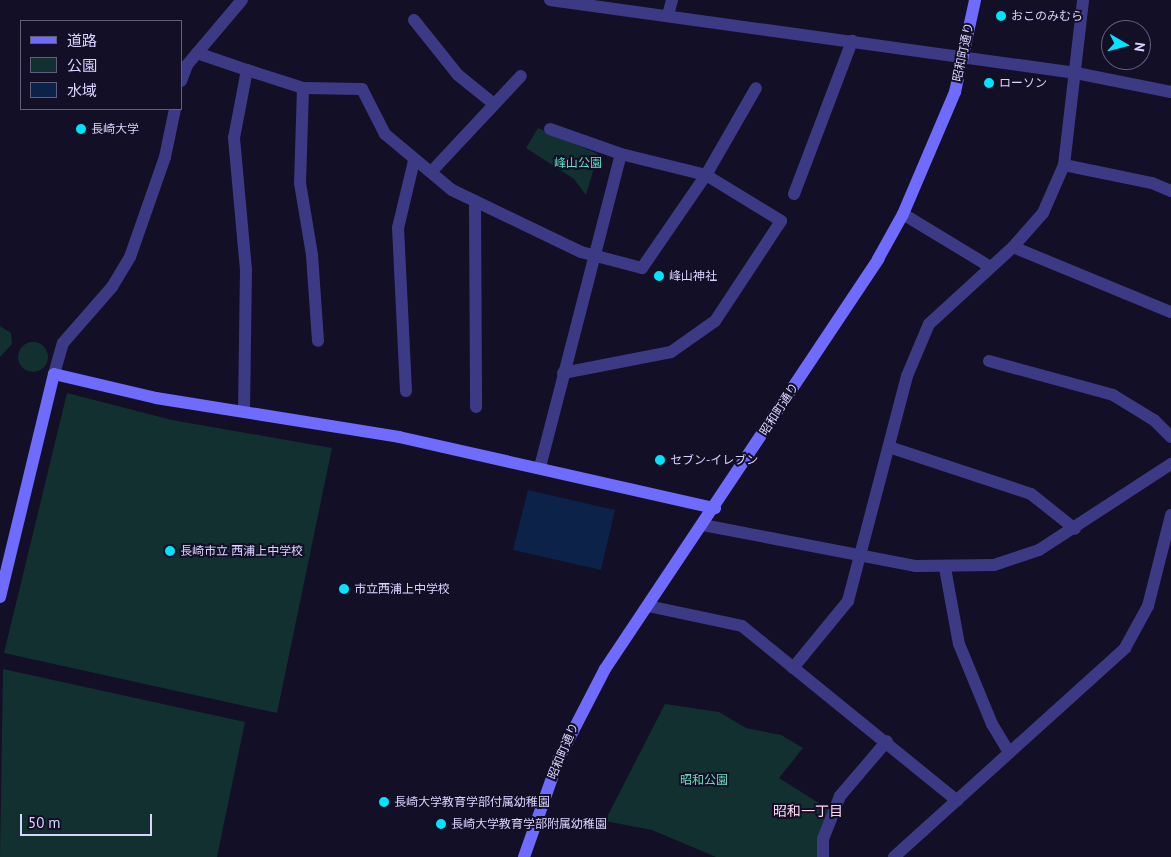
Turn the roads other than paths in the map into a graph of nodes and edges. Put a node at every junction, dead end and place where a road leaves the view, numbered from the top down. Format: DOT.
graph roads {
  1 [pos="242,0"];
  2 [pos="550,0"];
  3 [pos="672,0"];
  4 [pos="975,0"];
  5 [pos="1083,0"];
  6 [pos="642,6"];
  7 [pos="668,15"];
  8 [pos="414,20"];
  9 [pos="852,41"];
  10 [pos="197,53"];
  11 [pos="962,57"];
  12 [pos="247,70"];
  13 [pos="1076,73"];
  14 [pos="521,76"];
  15 [pos="182,79"];
  16 [pos="303,88"];
  17 [pos="756,88"];
  18 [pos="1171,92"];
  19 [pos="494,104"];
  20 [pos="175,110"];
  21 [pos="550,129"];
  22 [pos="621,154"];
  23 [pos="414,161"];
  24 [pos="1064,165"];
  25 [pos="432,171"];
  26 [pos="706,175"];
  27 [pos="1171,191"];
  28 [pos="794,194"];
  29 [pos="475,201"];
  30 [pos="903,214"];
  31 [pos="1013,247"];
  32 [pos="594,257"];
  33 [pos="990,266"];
  34 [pos="1171,312"];
  35 [pos="318,341"];
  36 [pos="989,361"];
  37 [pos="563,373"];
  38 [pos="54,374"];
  39 [pos="406,391"];
  40 [pos="476,406"];
  41 [pos="244,411"];
  42 [pos="1171,437"];
  43 [pos="889,447"];
  44 [pos="1171,464"];
  45 [pos="540,467"];
  46 [pos="715,508"];
  47 [pos="1171,514"];
  48 [pos="703,525"];
  49 [pos="1075,529"];
  50 [pos="862,555"];
  51 [pos="945,568"];
  52 [pos="0,597"];
  53 [pos="648,606"];
  54 [pos="793,668"];
  55 [pos="887,741"];
  56 [pos="1009,752"];
  57 [pos="957,801"];
  58 [pos="524,857"];
  59 [pos="823,857"];
  60 [pos="894,857"];
  1 -- 10 [label="street"];
  2 -- 6 [label="street"];
  3 -- 7 [label="street"];
  4 -- 11 [label="street, 昭和町通り"];
  5 -- 13 [label="street"];
  6 -- 7 [label="street"];
  7 -- 9 [label="street"];
  8 -- 19 [label="street"];
  9 -- 11 [label="street"];
  9 -- 28 [label="street"];
  10 -- 12 [label="street"];
  10 -- 15 [label="street"];
  11 -- 13 [label="street"];
  11 -- 30 [label="street, 昭和町通り"];
  12 -- 16 [label="street"];
  12 -- 41 [label="street"];
  13 -- 18 [label="street"];
  13 -- 24 [label="street"];
  14 -- 19 [label="street"];
  16 -- 23 [label="street"];
  16 -- 35 [label="street"];
  17 -- 26 [label="street"];
  19 -- 25 [label="street"];
  20 -- 38 [label="street"];
  21 -- 22 [label="street"];
  22 -- 26 [label="street"];
  22 -- 32 [label="street"];
  23 -- 25 [label="street"];
  23 -- 39 [label="street"];
  24 -- 27 [label="street"];
  24 -- 31 [label="street"];
  25 -- 29 [label="street"];
  26 -- 32 [label="street"];
  26 -- 37 [label="street"];
  29 -- 32 [label="street"];
  29 -- 40 [label="street"];
  30 -- 33 [label="street"];
  30 -- 46 [label="street, 昭和町通り"];
  31 -- 33 [label="street"];
  31 -- 34 [label="street"];
  32 -- 37 [label="street"];
  33 -- 43 [label="street"];
  36 -- 42 [label="street"];
  37 -- 45 [label="street"];
  38 -- 41 [label="street"];
  38 -- 52 [label="street"];
  41 -- 45 [label="street"];
  43 -- 49 [label="street"];
  43 -- 50 [label="street"];
  44 -- 49 [label="street"];
  45 -- 46 [label="street"];
  46 -- 48 [label="street, 昭和町通り"];
  47 -- 56 [label="street"];
  48 -- 50 [label="street"];
  48 -- 53 [label="street, 昭和町通り"];
  49 -- 51 [label="street"];
  50 -- 51 [label="street"];
  50 -- 54 [label="street"];
  51 -- 56 [label="street"];
  53 -- 54 [label="street"];
  53 -- 58 [label="street, 昭和町通り"];
  54 -- 55 [label="street"];
  55 -- 57 [label="street"];
  55 -- 59 [label="street"];
  56 -- 57 [label="street"];
  57 -- 60 [label="street"];
}
